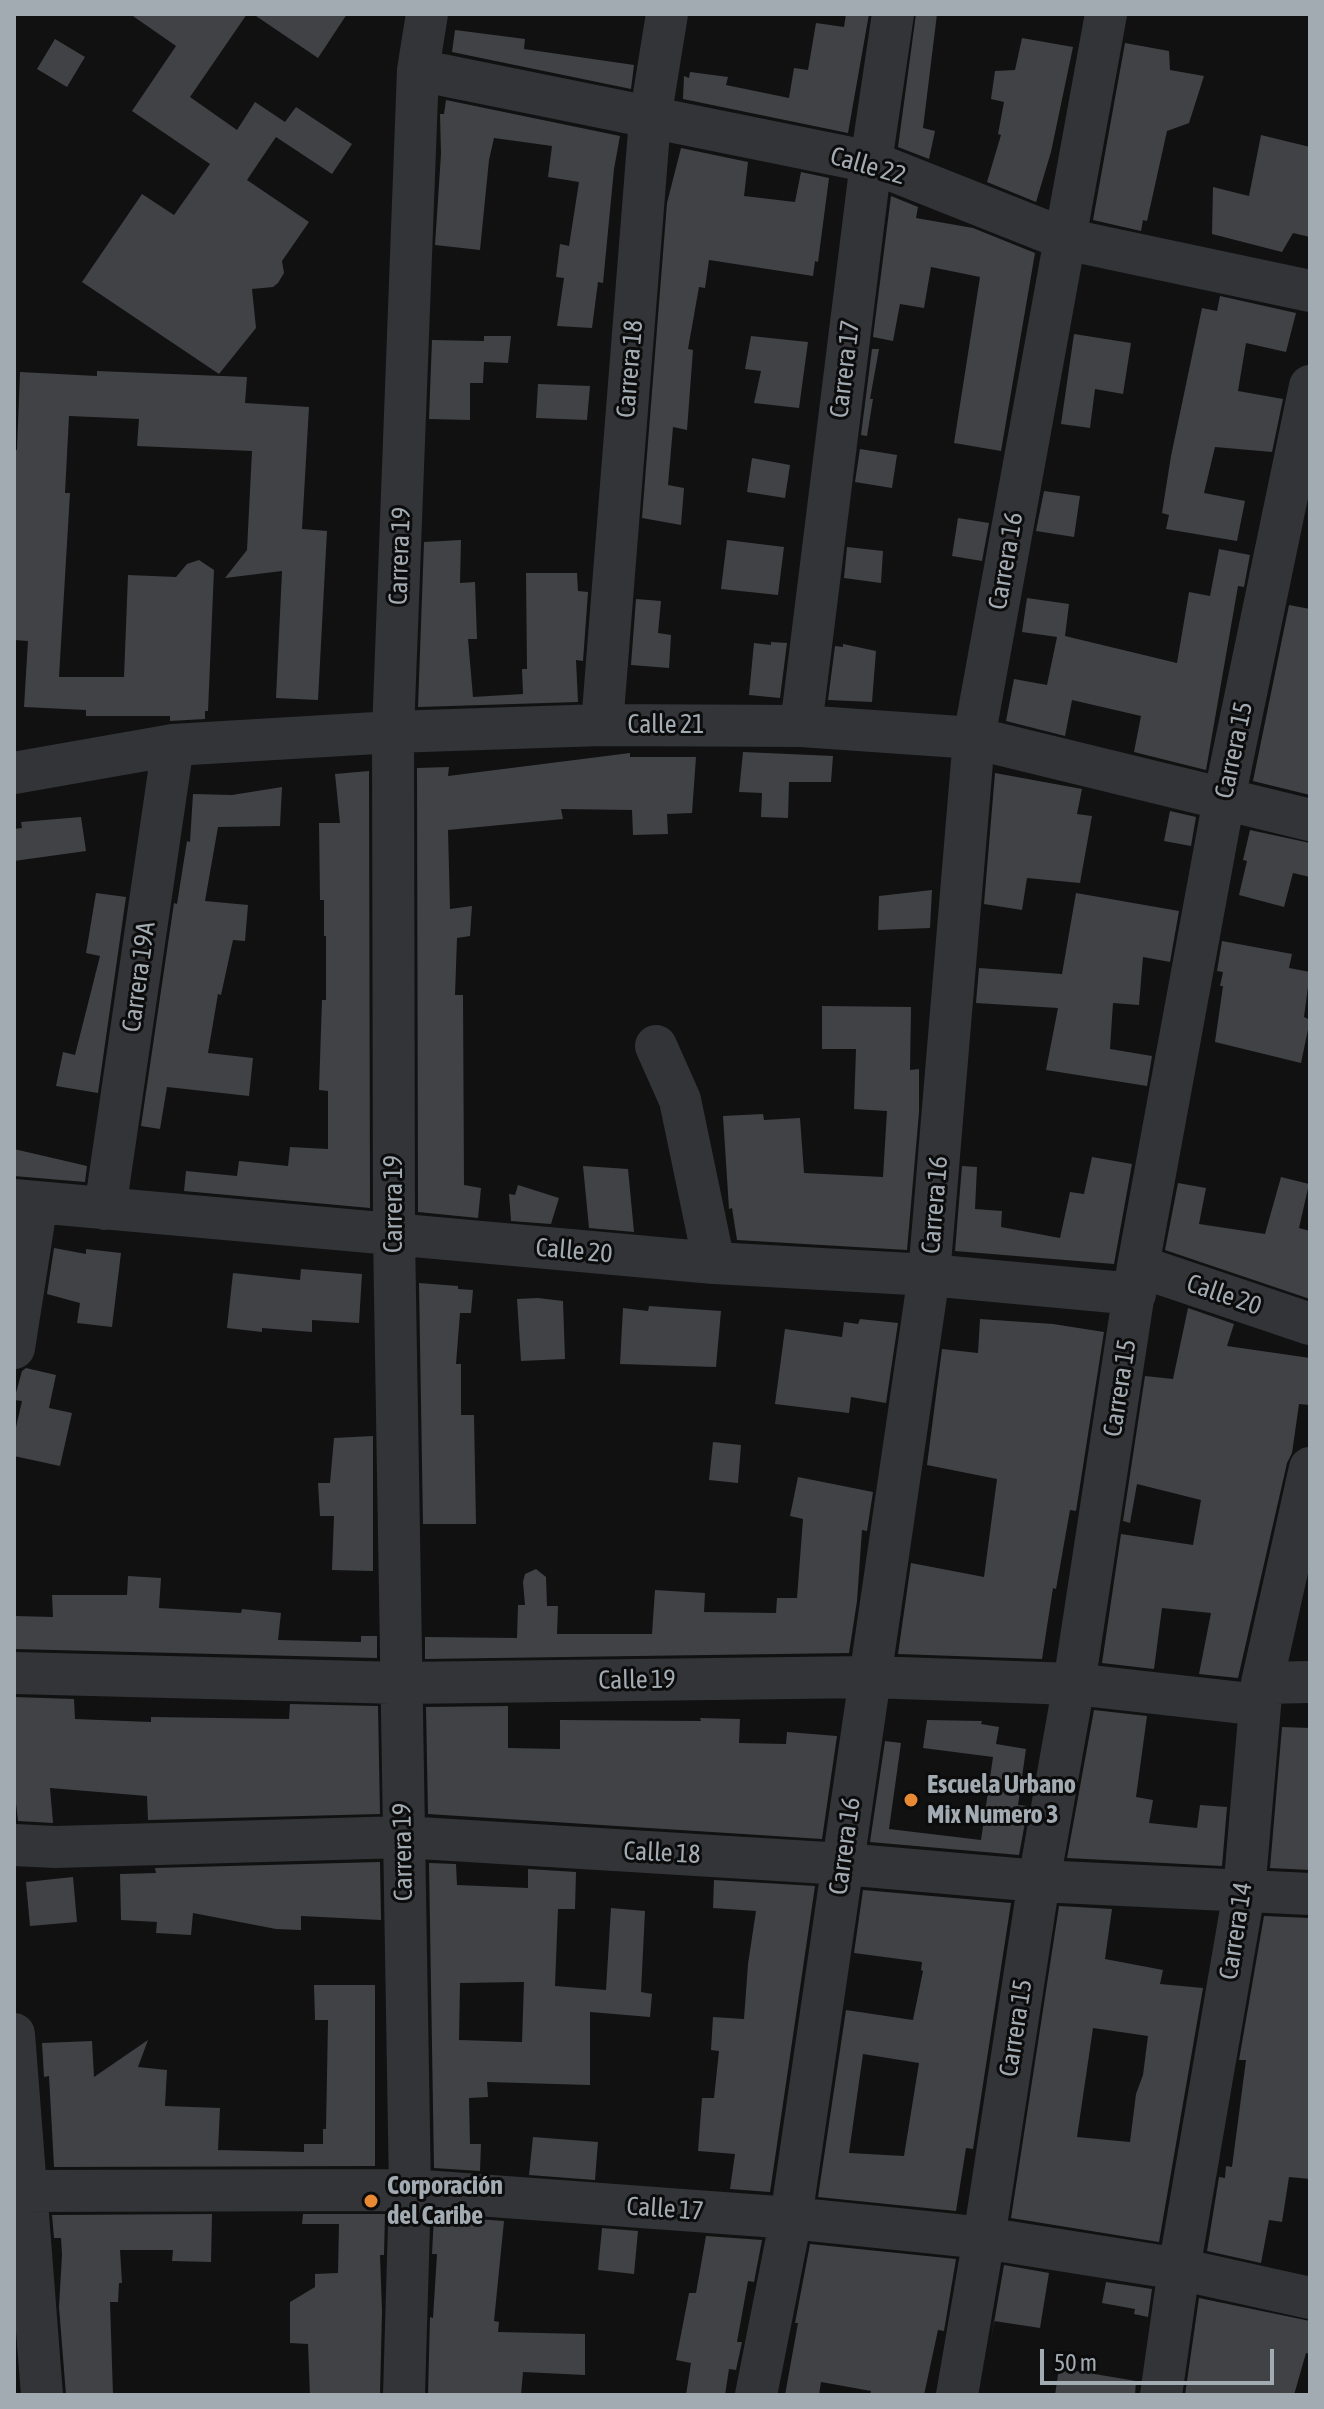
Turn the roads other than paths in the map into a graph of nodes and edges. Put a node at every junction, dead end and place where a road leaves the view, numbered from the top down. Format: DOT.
graph roads {
  1 [pos="427,14"];
  2 [pos="667,14"];
  3 [pos="893,14"];
  4 [pos="1106,14"];
  5 [pos="418,70"];
  6 [pos="650,119"];
  7 [pos="871,162"];
  8 [pos="1065,239"];
  9 [pos="1310,291"];
  10 [pos="1310,386"];
  11 [pos="602,725"];
  12 [pos="801,726"];
  13 [pos="393,732"];
  14 [pos="974,738"];
  15 [pos="173,745"];
  16 [pos="14,773"];
  17 [pos="1224,799"];
  18 [pos="1310,820"];
  19 [pos="656,1046"];
  20 [pos="26,1201"];
  21 [pos="105,1209"];
  22 [pos="394,1235"];
  23 [pos="714,1263"];
  24 [pos="929,1275"];
  25 [pos="1136,1280"];
  26 [pos="1310,1324"];
  27 [pos="14,1348"];
  28 [pos="1310,1468"];
  29 [pos="14,1673"];
  30 [pos="870,1677"];
  31 [pos="1310,1682"];
  32 [pos="400,1683"];
  33 [pos="1074,1684"];
  34 [pos="1261,1694"];
  35 [pos="403,1837"];
  36 [pos="14,1845"];
  37 [pos="843,1864"];
  38 [pos="1039,1881"];
  39 [pos="1244,1892"];
  40 [pos="1310,1894"];
  41 [pos="14,2034"];
  42 [pos="410,2190"];
  43 [pos="20,2191"];
  44 [pos="791,2218"];
  45 [pos="984,2238"];
  46 [pos="1179,2269"];
  47 [pos="1310,2298"];
  48 [pos="42,2395"];
  49 [pos="404,2395"];
  50 [pos="756,2395"];
  51 [pos="957,2395"];
  52 [pos="1161,2395"];
  1 -- 5 [label="street, Carrera 19"];
  2 -- 6 [label="street, Carrera 18"];
  3 -- 7 [label="street, Carrera 17"];
  4 -- 8 [label="street, Carrera 16"];
  5 -- 6 [label="street, Calle 22"];
  5 -- 13 [label="street, Carrera 19"];
  6 -- 7 [label="street, Calle 22"];
  6 -- 11 [label="street, Carrera 18"];
  7 -- 8 [label="street, Calle 22"];
  7 -- 12 [label="street, Carrera 17"];
  8 -- 9 [label="street, Calle 22"];
  8 -- 14 [label="street, Carrera 16"];
  10 -- 17 [label="street, Carrera 15"];
  11 -- 12 [label="street, Calle 21"];
  11 -- 13 [label="street, Calle 21"];
  12 -- 14 [label="street, Calle 21"];
  13 -- 15 [label="street, Calle 21"];
  13 -- 22 [label="street, Carrera 19"];
  14 -- 17 [label="street, Calle 21"];
  14 -- 24 [label="street, Carrera 16"];
  15 -- 16 [label="street, Calle 21"];
  15 -- 21 [label="street, Carrera 19A"];
  17 -- 18 [label="street, Calle 21"];
  17 -- 25 [label="street, Carrera 15"];
  19 -- 23 [label="street"];
  20 -- 21 [label="street, Calle 20"];
  20 -- 27 [label="street"];
  21 -- 22 [label="street, Calle 20"];
  22 -- 23 [label="street, Calle 20"];
  22 -- 32 [label="street, Carrera 19"];
  23 -- 24 [label="street, Calle 20"];
  24 -- 25 [label="street, Calle 20"];
  24 -- 30 [label="street, Carrera 16"];
  25 -- 26 [label="street, Calle 20"];
  25 -- 33 [label="street, Carrera 15"];
  28 -- 34 [label="street, Carrera 14"];
  29 -- 32 [label="street, Calle 19"];
  30 -- 32 [label="street, Calle 19"];
  30 -- 33 [label="street, Calle 19"];
  30 -- 37 [label="street, Carrera 16"];
  31 -- 34 [label="street, Calle 19"];
  32 -- 35 [label="street, Carrera 19"];
  33 -- 34 [label="street, Calle 19"];
  33 -- 38 [label="street, Carrera 15"];
  34 -- 39 [label="street, Carrera 14"];
  35 -- 36 [label="street, Calle 18"];
  35 -- 37 [label="street, Calle 18"];
  35 -- 42 [label="street, Carrera 19"];
  37 -- 38 [label="street, Calle 18"];
  37 -- 44 [label="street, Carrera 16"];
  38 -- 39 [label="street, Calle 18"];
  38 -- 45 [label="street, Carrera 15"];
  39 -- 40 [label="street, Calle 18"];
  39 -- 46 [label="street, Carrera 14"];
  41 -- 43 [label="street"];
  42 -- 43 [label="street, Calle 17"];
  42 -- 44 [label="street, Calle 17"];
  42 -- 49 [label="street, Carrera 19"];
  43 -- 48 [label="street"];
  44 -- 45 [label="street, Calle 17"];
  44 -- 50 [label="street, Carrera 16"];
  45 -- 46 [label="street, Calle 17"];
  45 -- 51 [label="street, Carrera 15"];
  46 -- 47 [label="street, Calle 17"];
  46 -- 52 [label="street, Carrera 14"];
}
